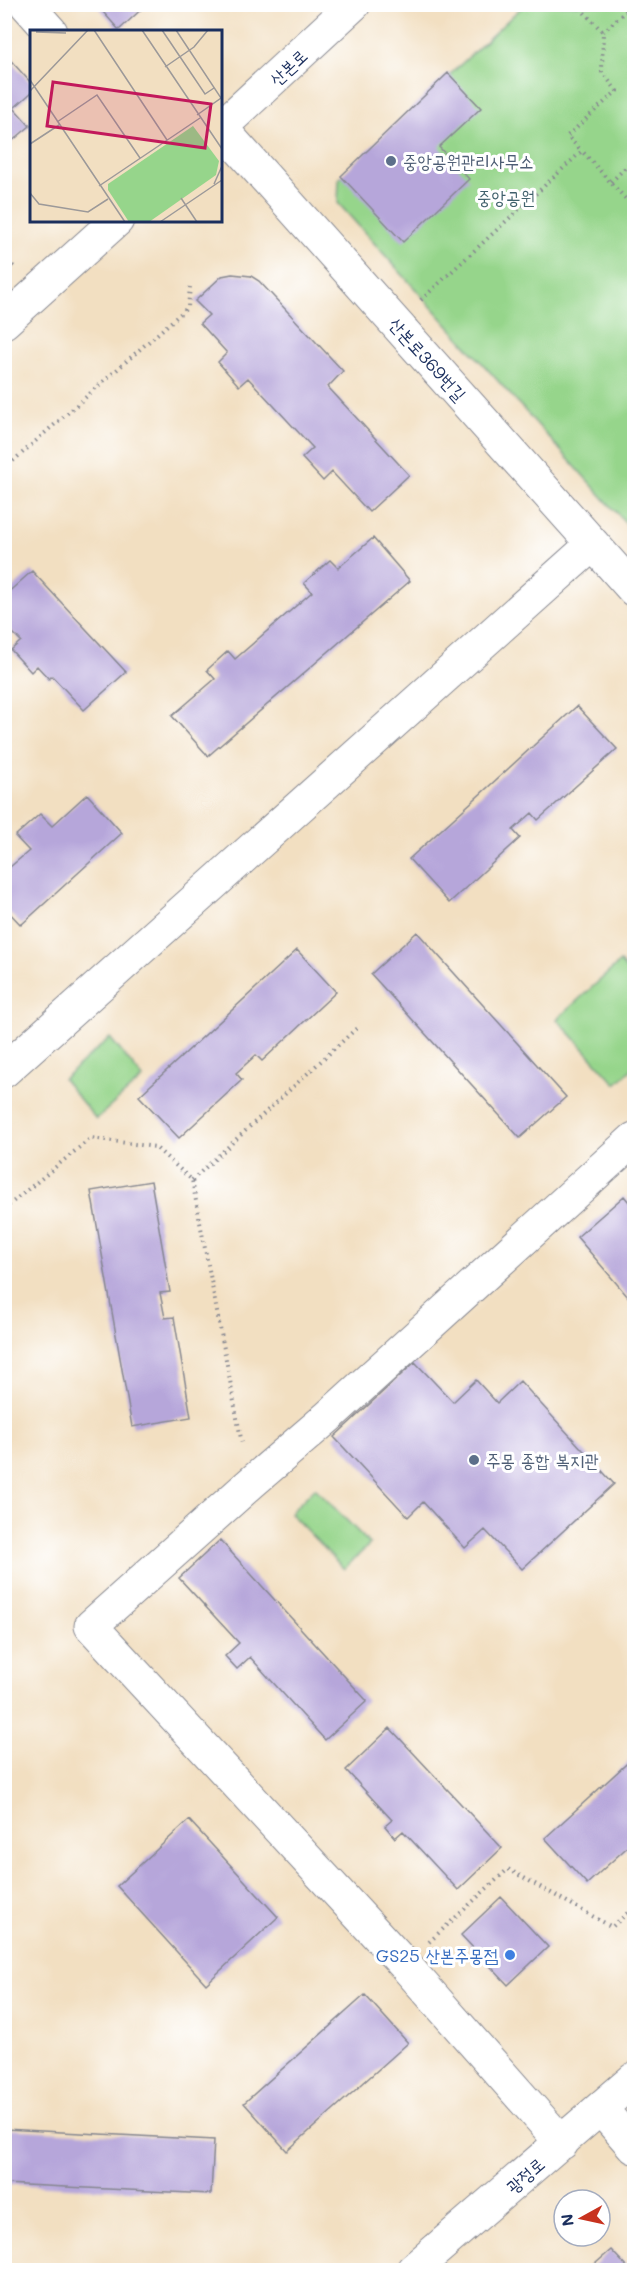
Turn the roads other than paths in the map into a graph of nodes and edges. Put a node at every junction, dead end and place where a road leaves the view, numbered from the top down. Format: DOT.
graph roads {
  1 [pos="27,4"];
  2 [pos="354,4"];
  3 [pos="49,30"];
  4 [pos="222,127"];
  5 [pos="222,129"];
  6 [pos="115,222"];
  7 [pos="4,322"];
  8 [pos="593,544"];
  9 [pos="634,590"];
  10 [pos="4,1071"];
  11 [pos="634,1139"];
  12 [pos="634,2079"];
  13 [pos="601,2109"];
  14 [pos="562,2143"];
  15 [pos="634,2147"];
  16 [pos="413,2271"];
  1 -- 3 [label="street"];
  2 -- 4 [label="street, 산본로"];
  5 -- 8 [label="street, 산본로369번길"];
  6 -- 7 [label="street"];
  8 -- 9 [label="street, 산본로369번길"];
  8 -- 10 [label="street"];
  11 -- 14 [label="street"];
  12 -- 13 [label="street, 광정로"];
  13 -- 14 [label="street, 광정로"];
  13 -- 15 [label="street"];
  14 -- 16 [label="street, 광정로"];
}
